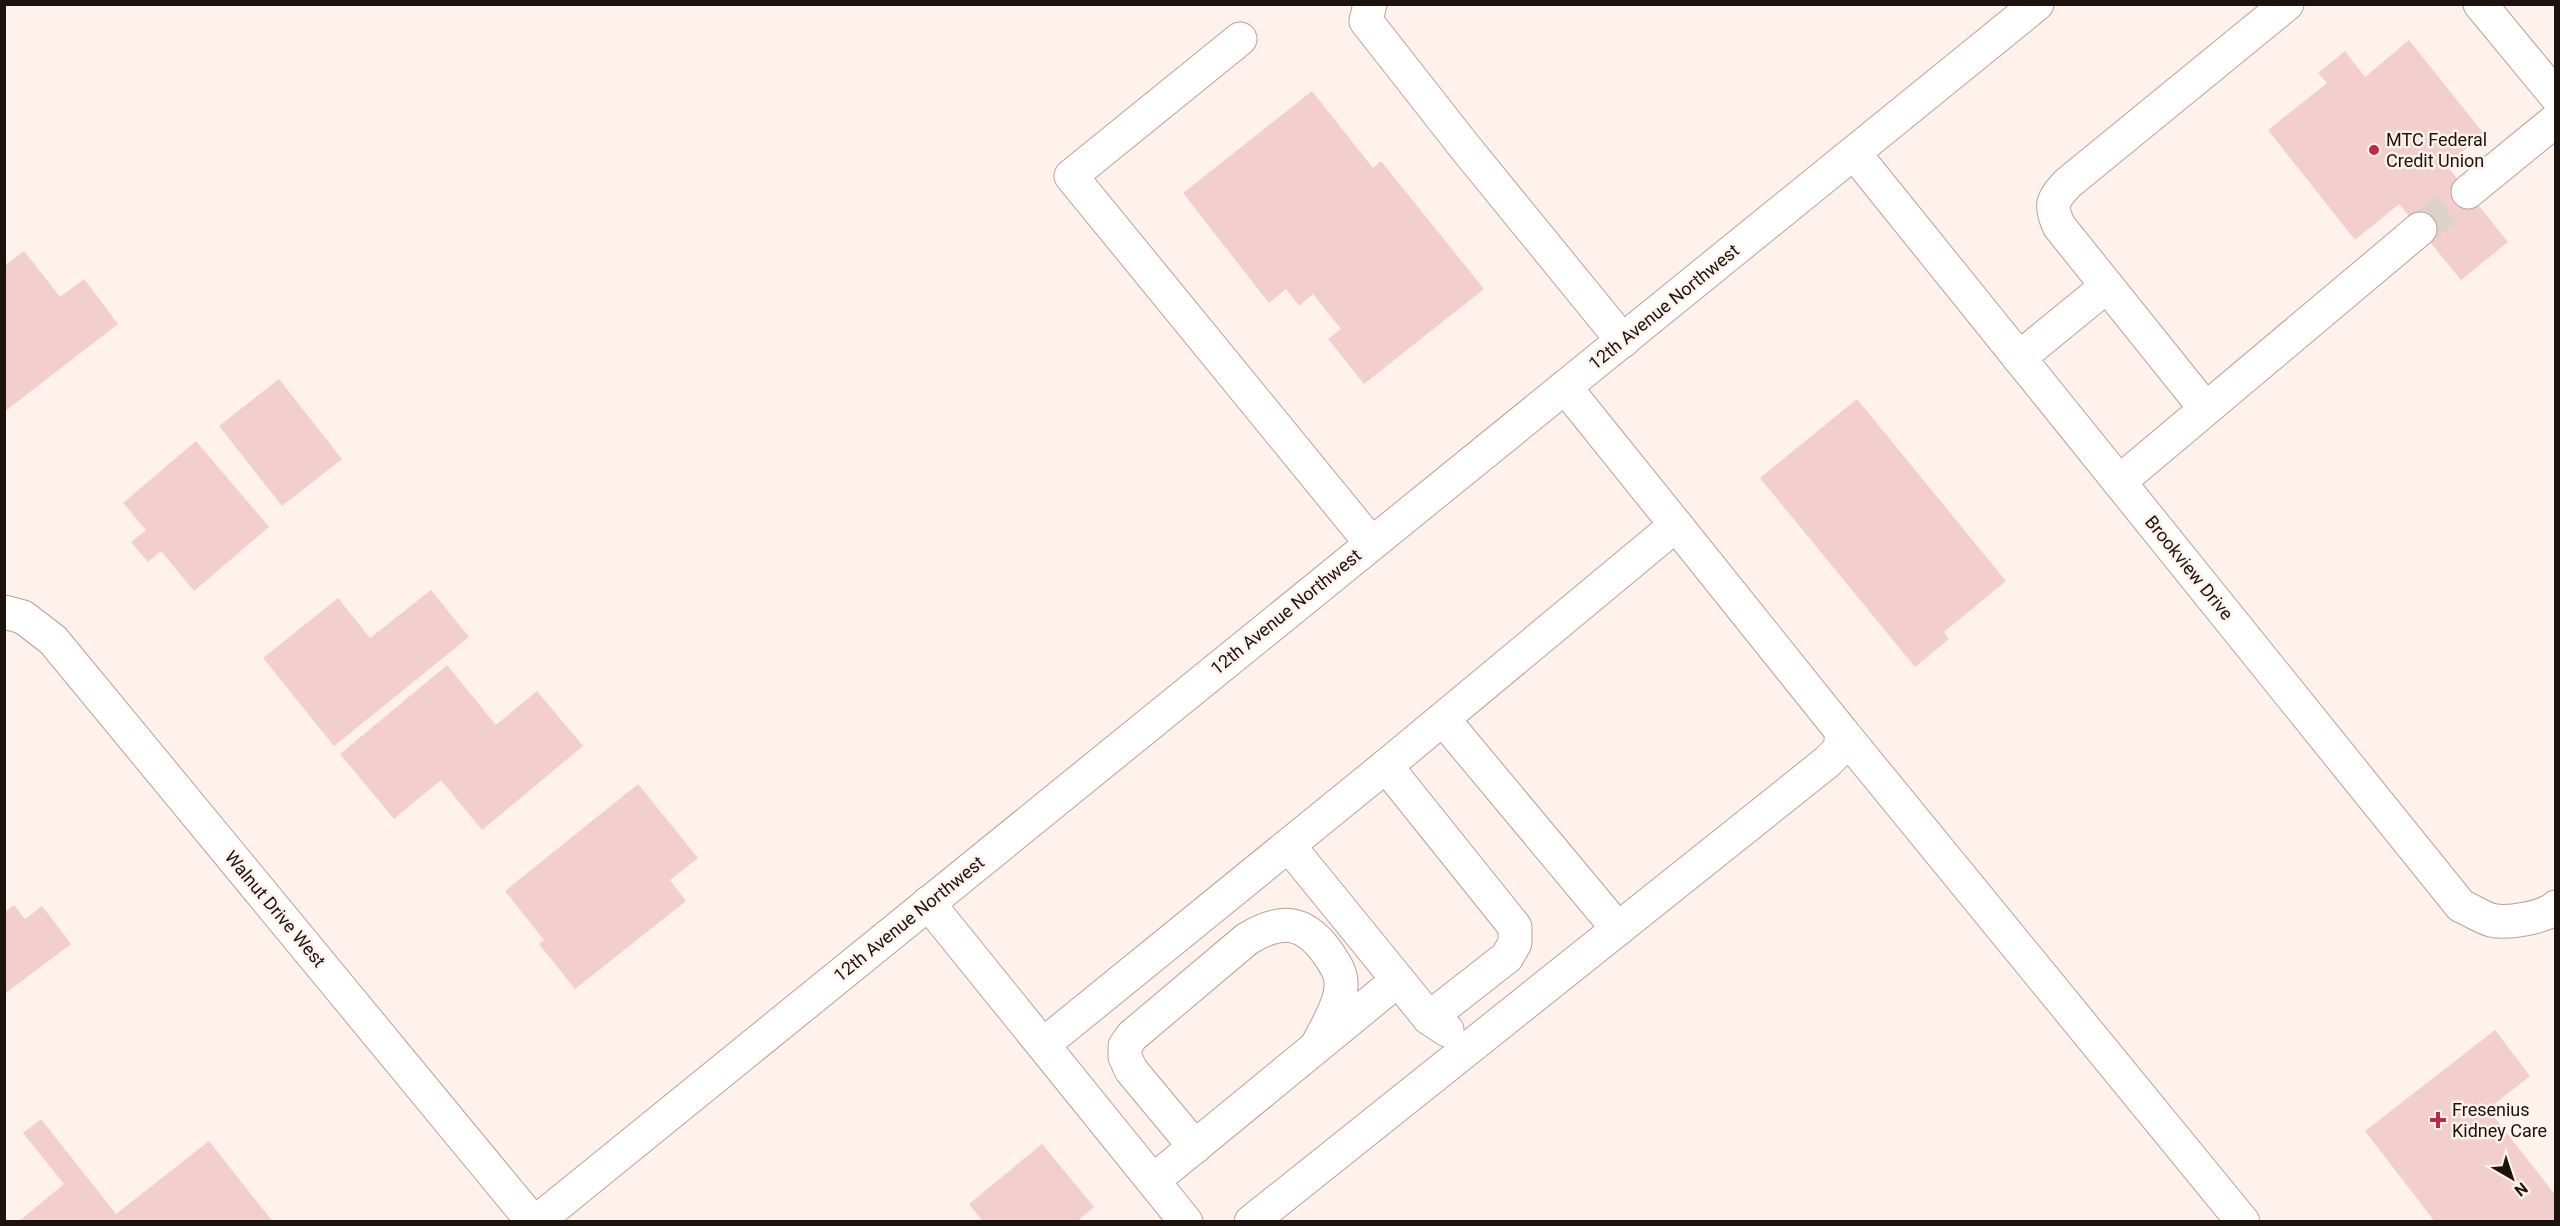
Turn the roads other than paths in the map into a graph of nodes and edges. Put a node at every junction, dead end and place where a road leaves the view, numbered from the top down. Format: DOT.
graph roads {
  1 [pos="1370,4"];
  2 [pos="2287,4"];
  3 [pos="2483,5"];
  4 [pos="2030,7"];
  5 [pos="1240,39"];
  6 [pos="2556,96"];
  7 [pos="2556,120"];
  8 [pos="1854,153"];
  9 [pos="2468,192"];
  10 [pos="2420,229"];
  11 [pos="2107,286"];
  12 [pos="1623,341"];
  13 [pos="2019,358"];
  14 [pos="1565,387"];
  15 [pos="2205,408"];
  16 [pos="2119,482"];
  17 [pos="1676,525"];
  18 [pos="1371,543"];
  19 [pos="4,612"];
  20 [pos="1443,719"];
  21 [pos="1842,732"];
  22 [pos="1386,766"];
  23 [pos="1289,846"];
  24 [pos="928,903"];
  25 [pos="2556,908"];
  26 [pos="1618,929"];
  27 [pos="1398,980"];
  28 [pos="1429,1018"];
  29 [pos="1044,1044"];
  30 [pos="1317,1046"];
  31 [pos="1471,1047"];
  32 [pos="1195,1147"];
  33 [pos="1154,1180"];
  34 [pos="535,1221"];
  35 [pos="1186,1221"];
  36 [pos="1251,1221"];
  37 [pos="2243,1221"];
  1 -- 12 [label="main road"];
  2 -- 11 [label="main road"];
  3 -- 6 [label="main road"];
  4 -- 8 [label="main road, 12th Avenue Northwest"];
  5 -- 18 [label="main road"];
  7 -- 9 [label="main road"];
  8 -- 12 [label="main road, 12th Avenue Northwest"];
  8 -- 13 [label="main road, Brookview Drive"];
  10 -- 15 [label="main road"];
  11 -- 13 [label="main road"];
  11 -- 15 [label="main road"];
  12 -- 14 [label="main road, 12th Avenue Northwest"];
  13 -- 16 [label="main road, Brookview Drive"];
  14 -- 17 [label="main road"];
  14 -- 18 [label="main road, 12th Avenue Northwest"];
  15 -- 16 [label="main road"];
  16 -- 25 [label="main road, Brookview Drive"];
  17 -- 20 [label="main road"];
  17 -- 21 [label="main road"];
  18 -- 24 [label="main road, 12th Avenue Northwest"];
  19 -- 34 [label="main road, Walnut Drive West"];
  20 -- 22 [label="main road"];
  20 -- 26 [label="main road"];
  21 -- 26 [label="main road"];
  21 -- 37 [label="main road"];
  22 -- 23 [label="main road"];
  22 -- 28 [label="main road"];
  23 -- 27 [label="main road"];
  23 -- 29 [label="main road"];
  24 -- 29 [label="main road"];
  24 -- 34 [label="main road, 12th Avenue Northwest"];
  26 -- 31 [label="main road"];
  27 -- 28 [label="main road"];
  27 -- 30 [label="main road"];
  28 -- 31 [label="main road"];
  29 -- 33 [label="main road"];
  30 -- 32 [label="main road"];
  30 -- 32 [label="main road"];
  31 -- 36 [label="main road"];
  32 -- 33 [label="main road"];
  33 -- 35 [label="main road"];
}
